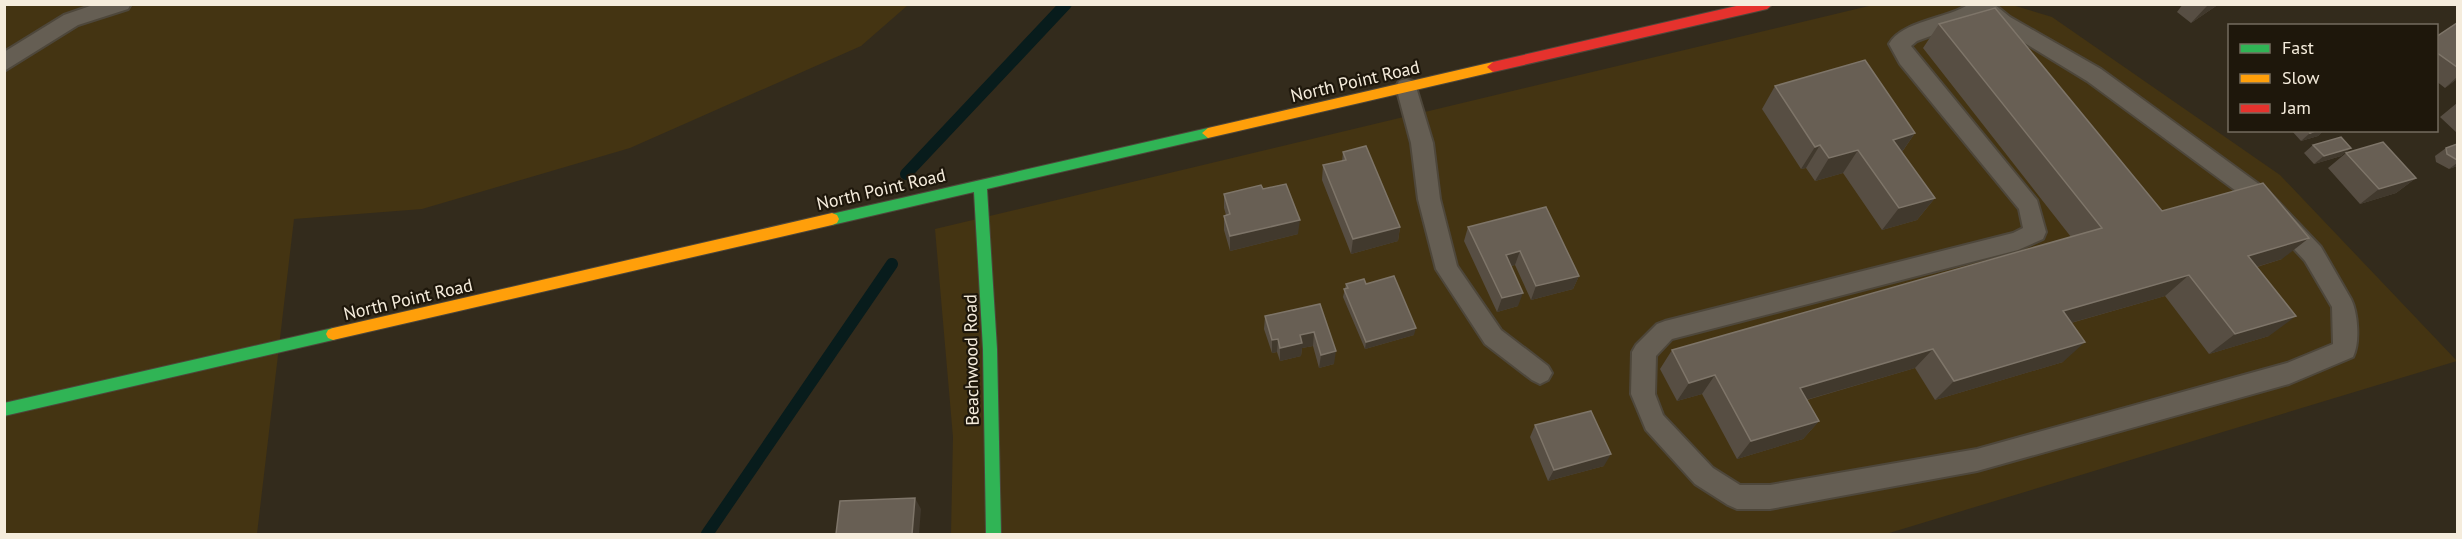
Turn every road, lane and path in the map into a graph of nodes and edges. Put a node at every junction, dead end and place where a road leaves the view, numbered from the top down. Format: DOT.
graph roads {
  1 [pos="121,4"];
  2 [pos="1710,4"];
  3 [pos="1767,4"];
  4 [pos="1982,6"];
  5 [pos="1719,16"];
  6 [pos="4,63"];
  7 [pos="1406,87"];
  8 [pos="980,185"];
  9 [pos="1540,374"];
  10 [pos="4,410"];
  11 [pos="993,534"];
  1 -- 6 [label="lane"];
  2 -- 5 [label="street"];
  3 -- 5 [label="street, North Point Road"];
  4 -- 4 [label="lane"];
  5 -- 7 [label="street, North Point Road"];
  7 -- 8 [label="street, North Point Road"];
  7 -- 9 [label="lane"];
  8 -- 10 [label="street, North Point Road"];
  8 -- 11 [label="street, Beachwood Road"];
}
